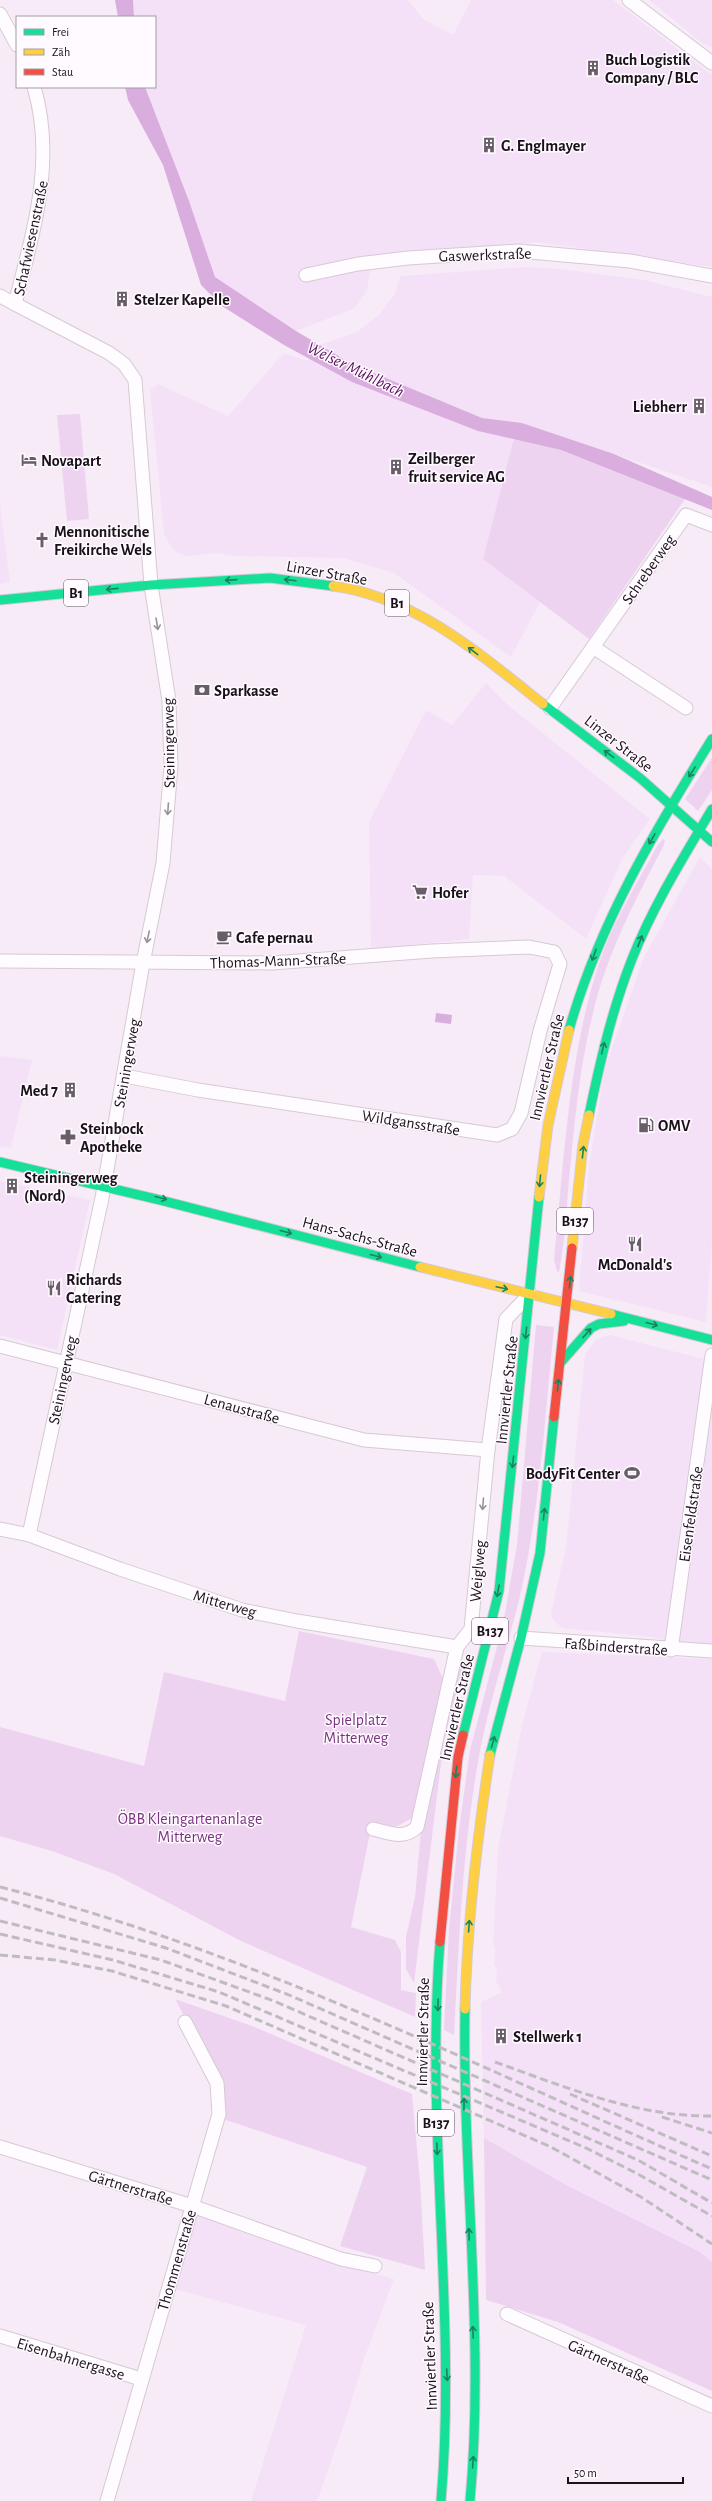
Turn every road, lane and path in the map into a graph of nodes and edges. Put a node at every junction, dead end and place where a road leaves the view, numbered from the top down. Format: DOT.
graph roads {
  1 [pos="629,0"];
  2 [pos="0,14"];
  3 [pos="16,43"];
  4 [pos="712,63"];
  5 [pos="34,88"];
  6 [pos="306,275"];
  7 [pos="712,276"];
  8 [pos="0,296"];
  9 [pos="15,304"];
  10 [pos="712,525"];
  11 [pos="151,585"];
  12 [pos="0,600"];
  13 [pos="593,647"];
  14 [pos="550,708"];
  15 [pos="686,708"];
  16 [pos="712,739"];
  17 [pos="671,805"];
  18 [pos="712,809"];
  19 [pos="700,830"];
  20 [pos="712,842"];
  21 [pos="554,952"];
  22 [pos="0,961"];
  23 [pos="143,962"];
  24 [pos="125,1076"];
  25 [pos="0,1162"];
  26 [pos="104,1184"];
  27 [pos="530,1294"];
  28 [pos="568,1302"];
  29 [pos="636,1320"];
  30 [pos="712,1340"];
  31 [pos="0,1346"];
  32 [pos="712,1355"];
  33 [pos="65,1362"];
  34 [pos="561,1362"];
  35 [pos="488,1450"];
  36 [pos="0,1529"];
  37 [pos="29,1535"];
  38 [pos="521,1638"];
  39 [pos="457,1647"];
  40 [pos="671,1650"];
  41 [pos="712,1651"];
  42 [pos="374,1829"];
  43 [pos="185,2022"];
  44 [pos="0,2146"];
  45 [pos="192,2206"];
  46 [pos="375,2266"];
  47 [pos="507,2314"];
  48 [pos="0,2336"];
  49 [pos="141,2379"];
  50 [pos="712,2406"];
  51 [pos="107,2501"];
  52 [pos="441,2501"];
  53 [pos="470,2501"];
  1 -- 4 [label="street"];
  2 -- 3 [label="street"];
  5 -- 9 [label="street, Schafwiesenstraße"];
  6 -- 7 [label="street, Gaswerkstraße"];
  8 -- 9 [label="street"];
  9 -- 11 [label="street, Schafwiesenstraße"];
  10 -- 13 [label="street, Schreberweg"];
  11 -- 12 [label="main road, Linzer Straße / B1, one-way"];
  14 -- 11 [label="main road, Linzer Straße / B1, one-way"];
  11 -- 23 [label="street, Steiningerweg, one-way"];
  13 -- 14 [label="street, Schreberweg"];
  13 -- 15 [label="street"];
  17 -- 14 [label="main road, Linzer Straße / B1, one-way"];
  16 -- 17 [label="main road, Innviertler Straße, one-way"];
  17 -- 19 [label="main road, Linzer Straße / B1"];
  17 -- 27 [label="main road, Innviertler Straße / B137, one-way"];
  18 -- 19 [label="main road"];
  19 -- 20 [label="main road, Linzer Straße / B1"];
  28 -- 19 [label="main road, B137, one-way"];
  21 -- 23 [label="street, Thomas-Mann-Straße"];
  21 -- 24 [label="street, Wildgansstraße"];
  22 -- 23 [label="street, Thomas-Mann-Straße"];
  23 -- 24 [label="street, Steiningerweg"];
  24 -- 26 [label="street, Steiningerweg"];
  25 -- 26 [label="main road, Hans-Sachs-Straße"];
  26 -- 27 [label="main road, Hans-Sachs-Straße, one-way"];
  26 -- 33 [label="street, Steiningerweg"];
  27 -- 28 [label="main road, Hans-Sachs-Straße"];
  27 -- 35 [label="street, Weiglweg"];
  27 -- 52 [label="main road, Innviertler Straße / B137, one-way"];
  28 -- 29 [label="main road, Hans-Sachs-Straße"];
  28 -- 34 [label="main road, B137"];
  29 -- 30 [label="main road, Hans-Sachs-Straße, one-way"];
  34 -- 29 [label="main road, one-way"];
  31 -- 33 [label="street, Lenaustraße"];
  32 -- 40 [label="street, Eisenfeldstraße"];
  33 -- 35 [label="street, Lenaustraße"];
  33 -- 37 [label="street, Steiningerweg"];
  38 -- 34 [label="main road, B137, one-way"];
  35 -- 39 [label="street, Weiglweg, one-way"];
  36 -- 37 [label="street, Mitterweg"];
  37 -- 39 [label="street, Mitterweg"];
  38 -- 40 [label="street, Faßbinderstraße"];
  53 -- 38 [label="main road, B137, one-way"];
  39 -- 42 [label="street, Weiglweg"];
  40 -- 41 [label="street, Faßbinderstraße"];
  43 -- 45 [label="street, Thommenstraße"];
  44 -- 45 [label="street, Gärtnerstraße"];
  45 -- 46 [label="street, Gärtnerstraße"];
  45 -- 49 [label="street, Thommenstraße"];
  47 -- 50 [label="street, Gärtnerstraße"];
  48 -- 49 [label="street, Eisenbahnergasse"];
  49 -- 51 [label="street, Thommenstraße"];
}
